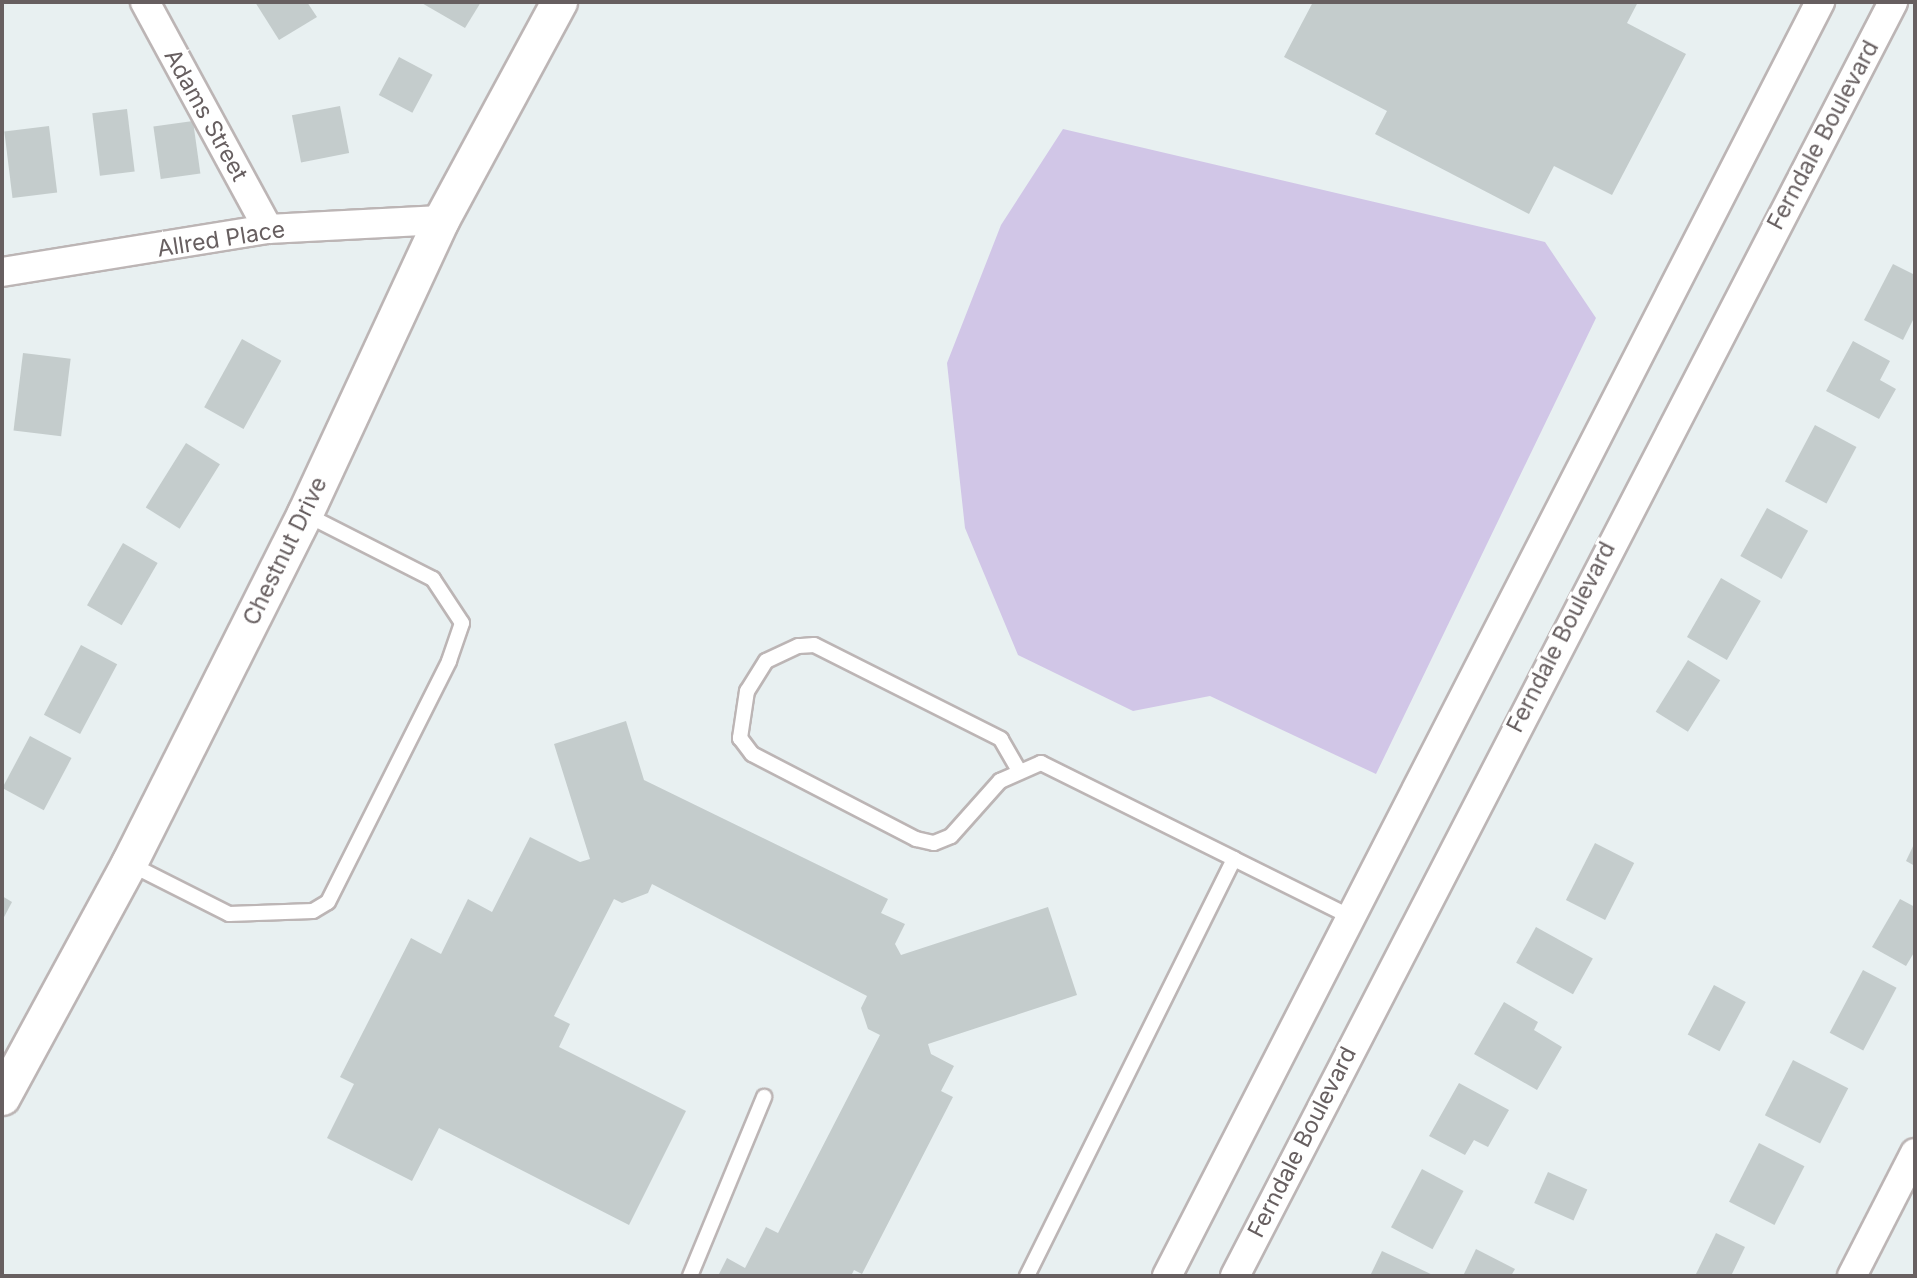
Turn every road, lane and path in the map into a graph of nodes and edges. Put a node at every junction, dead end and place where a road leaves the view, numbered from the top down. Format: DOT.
graph roads {
  1 [pos="145,2"];
  2 [pos="559,2"];
  3 [pos="1821,2"];
  4 [pos="1893,2"];
  5 [pos="441,220"];
  6 [pos="268,229"];
  7 [pos="2,272"];
  8 [pos="305,513"];
  9 [pos="1018,769"];
  10 [pos="1234,859"];
  11 [pos="129,863"];
  12 [pos="1351,917"];
  13 [pos="2,1097"];
  14 [pos="764,1097"];
  15 [pos="1915,1153"];
  16 [pos="690,1276"];
  17 [pos="1027,1276"];
  18 [pos="1167,1276"];
  19 [pos="1235,1276"];
  20 [pos="1852,1276"];
  1 -- 6 [label="street, Adams Street"];
  2 -- 5 [label="street, Chestnut Drive"];
  3 -- 12 [label="street"];
  4 -- 19 [label="street, Ferndale Boulevard"];
  5 -- 6 [label="street, Allred Place"];
  5 -- 8 [label="street, Chestnut Drive"];
  6 -- 7 [label="street, Allred Place"];
  8 -- 11 [label="street, Chestnut Drive"];
  8 -- 11 [label="lane"];
  9 -- 9 [label="lane"];
  9 -- 10 [label="lane"];
  10 -- 12 [label="lane"];
  10 -- 17 [label="lane"];
  11 -- 13 [label="street, Chestnut Drive"];
  12 -- 18 [label="street"];
  14 -- 16 [label="lane"];
  15 -- 20 [label="street"];
}
